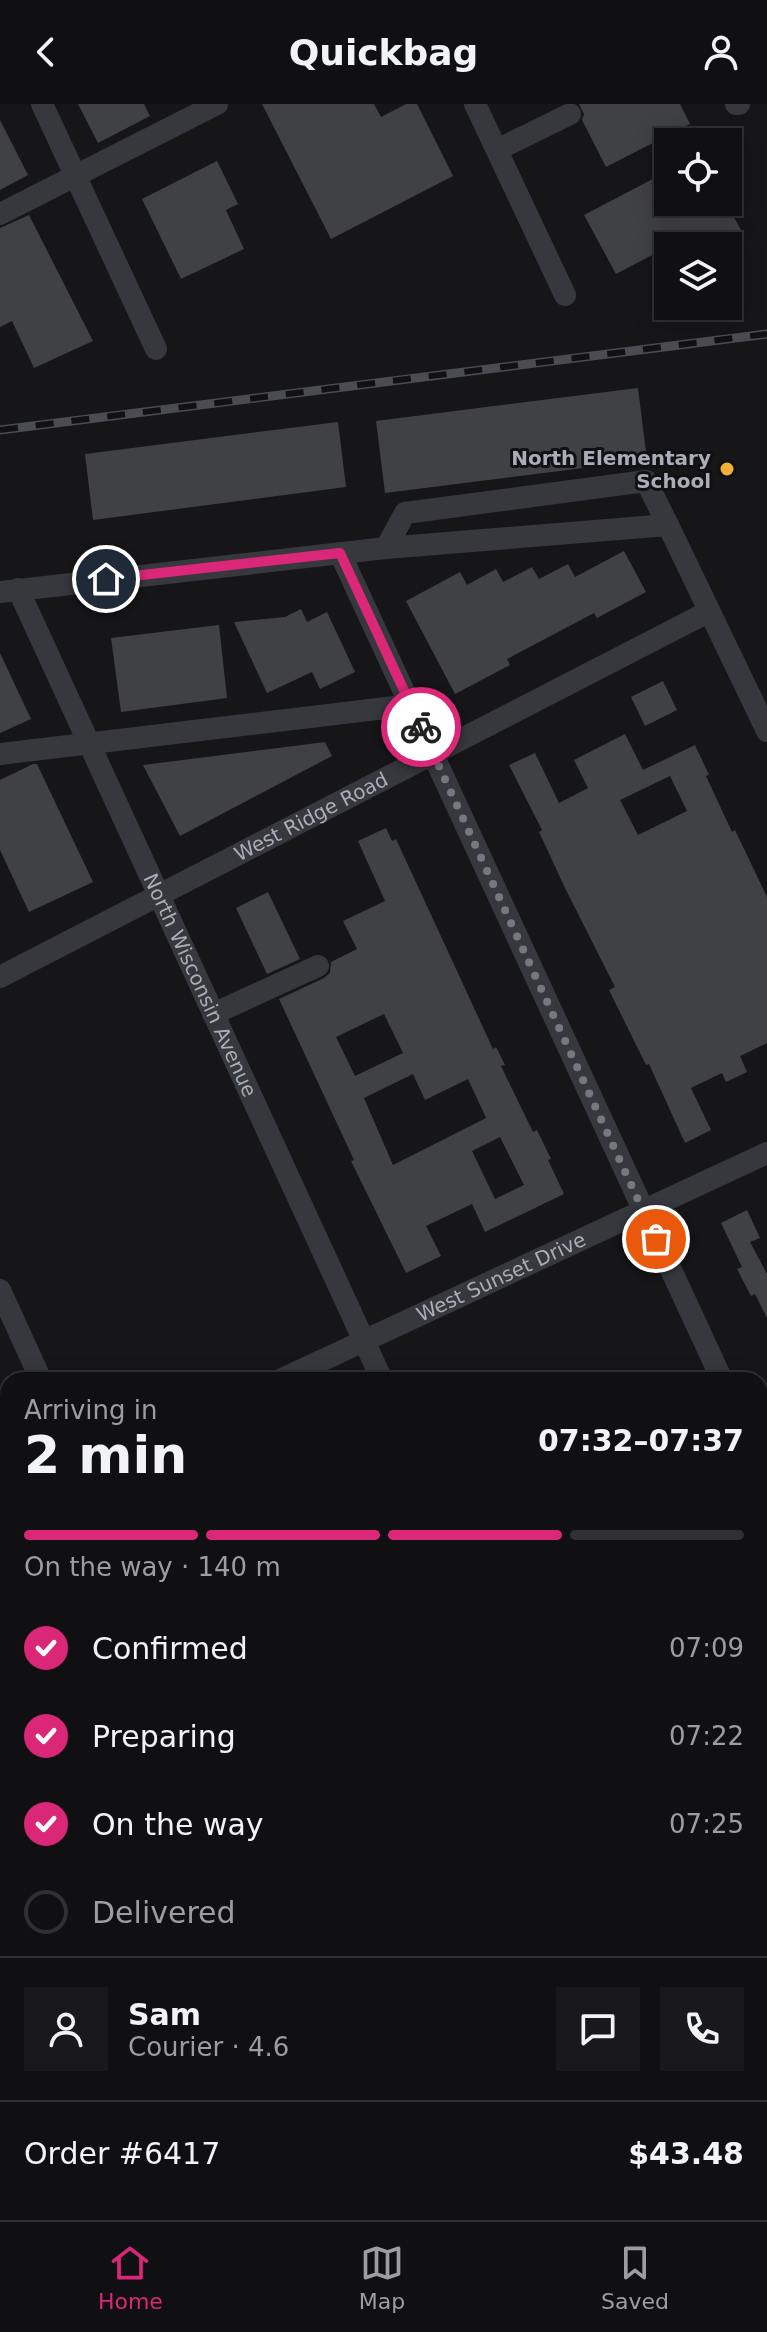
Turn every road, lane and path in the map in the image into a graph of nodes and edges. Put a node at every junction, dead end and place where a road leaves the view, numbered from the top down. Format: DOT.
graph roads {
  1 [pos="42,104"];
  2 [pos="217,104"];
  3 [pos="475,104"];
  4 [pos="570,114"];
  5 [pos="497,150"];
  6 [pos="76,176"];
  7 [pos="0,214"];
  8 [pos="565,295"];
  9 [pos="156,349"];
  10 [pos="668,525"];
  11 [pos="386,548"];
  12 [pos="340,553"];
  13 [pos="9,590"];
  14 [pos="708,612"];
  15 [pos="411,705"];
  16 [pos="767,731"];
  17 [pos="89,743"];
  18 [pos="432,752"];
  19 [pos="0,754"];
  20 [pos="158,894"];
  21 [pos="318,966"];
  22 [pos="0,977"];
  23 [pos="213,1014"];
  24 [pos="767,1153"];
  25 [pos="643,1211"];
  26 [pos="0,1290"];
  27 [pos="364,1341"];
  28 [pos="37,1372"];
  29 [pos="297,1372"];
  30 [pos="378,1372"];
  31 [pos="718,1372"];
  1 -- 6 [label="street"];
  2 -- 6 [label="street"];
  3 -- 5 [label="street"];
  4 -- 5 [label="street"];
  5 -- 8 [label="street"];
  6 -- 7 [label="street"];
  6 -- 9 [label="street"];
  10 -- 11 [label="street"];
  10 -- 11 [label="street"];
  10 -- 14 [label="street"];
  11 -- 12 [label="street"];
  12 -- 13 [label="street"];
  12 -- 15 [label="street"];
  13 -- 17 [label="street, North Wisconsin Avenue"];
  14 -- 16 [label="street"];
  14 -- 18 [label="street, West Ridge Road"];
  15 -- 17 [label="street"];
  15 -- 18 [label="street"];
  17 -- 19 [label="street"];
  17 -- 20 [label="street, North Wisconsin Avenue"];
  18 -- 20 [label="street, West Ridge Road"];
  18 -- 25 [label="street"];
  20 -- 22 [label="street, West Ridge Road"];
  20 -- 23 [label="street, North Wisconsin Avenue"];
  21 -- 23 [label="street"];
  23 -- 27 [label="street, North Wisconsin Avenue"];
  24 -- 25 [label="street, West Sunset Drive"];
  25 -- 27 [label="street, West Sunset Drive"];
  25 -- 31 [label="street"];
  26 -- 28 [label="street"];
  27 -- 29 [label="street, West Sunset Drive"];
  27 -- 30 [label="street, North Wisconsin Avenue"];
}
